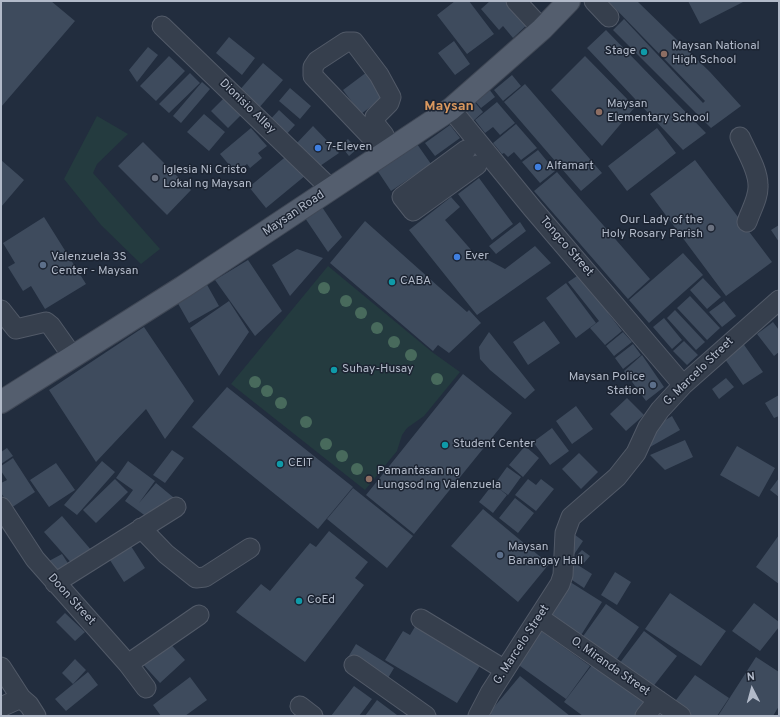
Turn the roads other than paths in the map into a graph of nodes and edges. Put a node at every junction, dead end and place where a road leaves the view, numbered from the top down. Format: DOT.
graph roads {
  1 [pos="516,1"];
  2 [pos="569,1"];
  3 [pos="594,1"];
  4 [pos="609,17"];
  5 [pos="162,26"];
  6 [pos="542,29"];
  7 [pos="451,109"];
  8 [pos="740,137"];
  9 [pos="379,138"];
  10 [pos="472,158"];
  11 [pos="332,189"];
  12 [pos="408,204"];
  13 [pos="747,222"];
  14 [pos="779,300"];
  15 [pos="1,310"];
  16 [pos="73,357"];
  17 [pos="683,385"];
  18 [pos="1,402"];
  19 [pos="1,507"];
  20 [pos="176,507"];
  21 [pos="141,528"];
  22 [pos="250,548"];
  23 [pos="55,583"];
  24 [pos="199,615"];
  25 [pos="540,618"];
  26 [pos="421,619"];
  27 [pos="128,664"];
  28 [pos="354,665"];
  29 [pos="1,667"];
  30 [pos="506,670"];
  31 [pos="146,688"];
  32 [pos="21,698"];
  33 [pos="658,700"];
  34 [pos="1,707"];
  35 [pos="36,716"];
  36 [pos="426,716"];
  37 [pos="478,716"];
  38 [pos="645,716"];
  39 [pos="681,716"];
  1 -- 6 [label="street"];
  2 -- 6 [label="main road, Maysan Road"];
  3 -- 4 [label="street"];
  5 -- 11 [label="street, Dionisio Alley"];
  6 -- 7 [label="main road, Maysan Road"];
  7 -- 11 [label="main road, Maysan Road"];
  7 -- 17 [label="street, Tongco Street"];
  8 -- 13 [label="street"];
  9 -- 9 [label="street"];
  10 -- 12 [label="street"];
  11 -- 16 [label="main road, Maysan Road"];
  14 -- 17 [label="street, G. Marcelo Street"];
  15 -- 16 [label="street"];
  16 -- 18 [label="main road, Maysan Road"];
  17 -- 25 [label="street, G. Marcelo Street"];
  19 -- 23 [label="street, Doon Street"];
  20 -- 21 [label="street"];
  21 -- 22 [label="street"];
  21 -- 23 [label="street"];
  23 -- 27 [label="street, Doon Street"];
  24 -- 27 [label="street"];
  25 -- 30 [label="street, G. Marcelo Street"];
  25 -- 33 [label="street, O. Miranda Street"];
  26 -- 30 [label="street"];
  27 -- 31 [label="street, Doon Street"];
  28 -- 36 [label="street"];
  29 -- 32 [label="street"];
  30 -- 37 [label="street, G. Marcelo Street"];
  32 -- 34 [label="street"];
  32 -- 35 [label="street"];
  33 -- 38 [label="street"];
  33 -- 39 [label="street, O. Miranda Street"];
}
